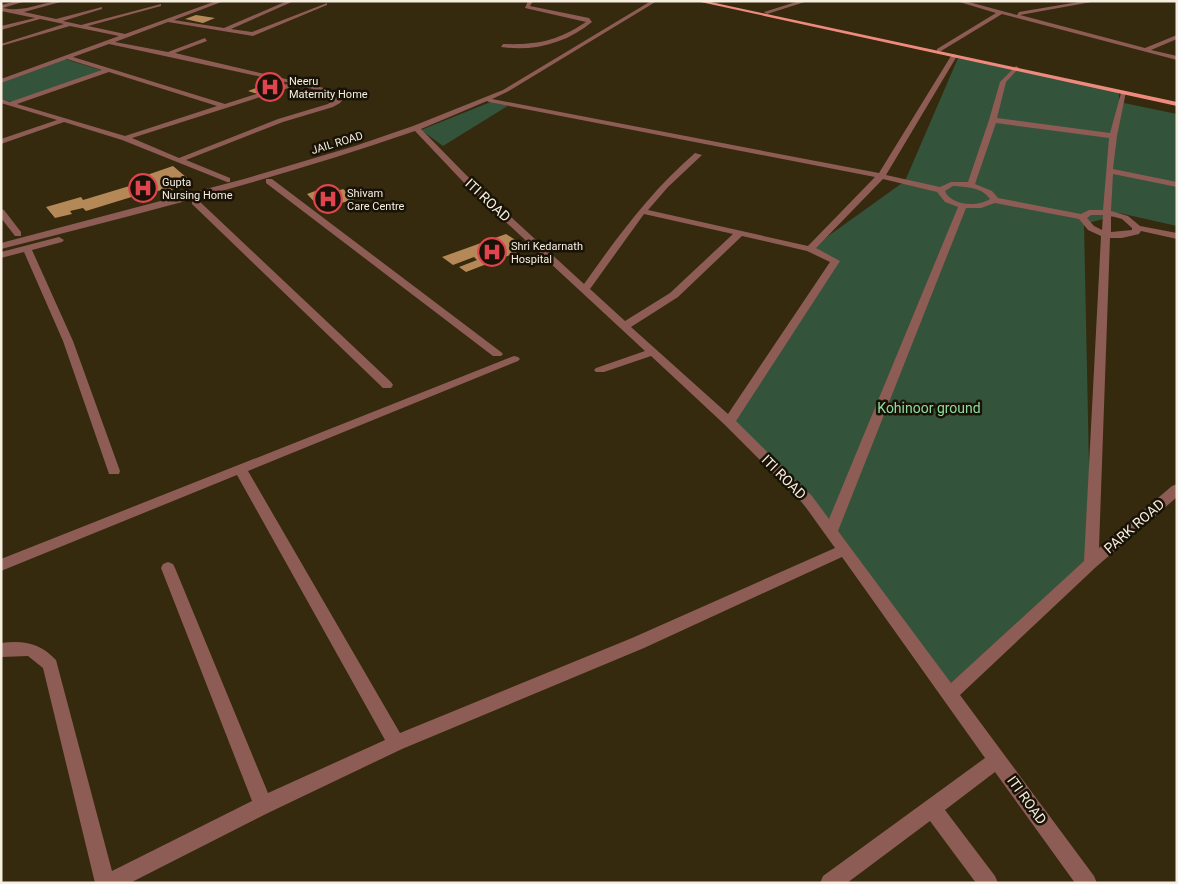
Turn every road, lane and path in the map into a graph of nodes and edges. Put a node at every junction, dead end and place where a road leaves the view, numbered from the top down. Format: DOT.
graph roads {
  1 [pos="24,1"];
  2 [pos="62,1"];
  3 [pos="222,1"];
  4 [pos="292,1"];
  5 [pos="531,1"];
  6 [pos="655,1"];
  7 [pos="698,1"];
  8 [pos="717,1"];
  9 [pos="806,1"];
  10 [pos="958,1"];
  11 [pos="1095,1"];
  12 [pos="145,2"];
  13 [pos="311,2"];
  14 [pos="159,5"];
  15 [pos="166,6"];
  16 [pos="100,8"];
  17 [pos="3,10"];
  18 [pos="767,12"];
  19 [pos="1001,12"];
  20 [pos="16,13"];
  21 [pos="1015,15"];
  22 [pos="40,18"];
  23 [pos="55,21"];
  24 [pos="167,21"];
  25 [pos="70,24"];
  26 [pos="80,27"];
  27 [pos="1,28"];
  28 [pos="224,30"];
  29 [pos="126,36"];
  30 [pos="1177,37"];
  31 [pos="205,40"];
  32 [pos="108,42"];
  33 [pos="3,45"];
  34 [pos="503,46"];
  35 [pos="939,50"];
  36 [pos="1146,50"];
  37 [pos="170,53"];
  38 [pos="954,56"];
  39 [pos="66,57"];
  40 [pos="1177,58"];
  41 [pos="1016,68"];
  42 [pos="110,70"];
  43 [pos="1,81"];
  44 [pos="297,83"];
  45 [pos="1124,93"];
  46 [pos="489,100"];
  47 [pos="1,102"];
  48 [pos="10,104"];
  49 [pos="1177,104"];
  50 [pos="224,106"];
  51 [pos="63,120"];
  52 [pos="993,120"];
  53 [pos="416,128"];
  54 [pos="1113,136"];
  55 [pos="126,138"];
  56 [pos="1,142"];
  57 [pos="698,155"];
  58 [pos="178,160"];
  59 [pos="296,167"];
  60 [pos="282,171"];
  61 [pos="1109,171"];
  62 [pos="881,176"];
  63 [pos="228,180"];
  64 [pos="269,180"];
  65 [pos="971,185"];
  66 [pos="1177,185"];
  67 [pos="941,190"];
  68 [pos="993,200"];
  69 [pos="195,202"];
  70 [pos="963,205"];
  71 [pos="642,211"];
  72 [pos="1,212"];
  73 [pos="1108,213"];
  74 [pos="1082,217"];
  75 [pos="1137,228"];
  76 [pos="740,233"];
  77 [pos="18,234"];
  78 [pos="1107,234"];
  79 [pos="1177,236"];
  80 [pos="1,239"];
  81 [pos="1,246"];
  82 [pos="27,248"];
  83 [pos="810,249"];
  84 [pos="1,255"];
  85 [pos="585,290"];
  86 [pos="625,326"];
  87 [pos="652,352"];
  88 [pos="497,354"];
  89 [pos="514,359"];
  90 [pos="600,370"];
  91 [pos="387,386"];
  92 [pos="729,422"];
  93 [pos="240,469"];
  94 [pos="114,471"];
  95 [pos="1177,489"];
  96 [pos="830,532"];
  97 [pos="844,550"];
  98 [pos="1091,563"];
  99 [pos="1,565"];
  100 [pos="168,568"];
  101 [pos="1,650"];
  102 [pos="950,694"];
  103 [pos="396,743"];
  104 [pos="998,759"];
  105 [pos="263,805"];
  106 [pos="932,808"];
  107 [pos="105,883"];
  108 [pos="109,883"];
  109 [pos="830,883"];
  110 [pos="988,883"];
  111 [pos="1087,883"];
  1 -- 17 [label="street"];
  2 -- 20 [label="street"];
  3 -- 24 [label="street"];
  4 -- 28 [label="street"];
  5 -- 34 [label="street"];
  6 -- 46 [label="street, JAIL ROAD"];
  7 -- 38 [label="main road"];
  8 -- 18 [label="main road"];
  9 -- 18 [label="street"];
  10 -- 19 [label="street"];
  11 -- 21 [label="street"];
  12 -- 14 [label="street"];
  13 -- 28 [label="street"];
  14 -- 15 [label="street"];
  14 -- 26 [label="street"];
  16 -- 23 [label="street"];
  17 -- 20 [label="street"];
  18 -- 35 [label="main road"];
  19 -- 21 [label="street"];
  19 -- 35 [label="street"];
  20 -- 22 [label="street"];
  21 -- 36 [label="street"];
  22 -- 23 [label="street"];
  22 -- 27 [label="street"];
  23 -- 25 [label="street"];
  24 -- 28 [label="street"];
  24 -- 29 [label="street"];
  25 -- 26 [label="street"];
  25 -- 33 [label="street"];
  26 -- 29 [label="street"];
  29 -- 32 [label="street"];
  30 -- 36 [label="street"];
  31 -- 37 [label="street"];
  32 -- 37 [label="street"];
  32 -- 39 [label="street"];
  35 -- 38 [label="main road"];
  36 -- 40 [label="street"];
  37 -- 44 [label="street"];
  38 -- 41 [label="main road"];
  38 -- 62 [label="street"];
  39 -- 42 [label="street"];
  39 -- 43 [label="street"];
  41 -- 45 [label="main road"];
  41 -- 52 [label="street"];
  42 -- 48 [label="street"];
  42 -- 50 [label="street"];
  44 -- 50 [label="street"];
  44 -- 58 [label="street"];
  45 -- 49 [label="main road"];
  45 -- 54 [label="street"];
  46 -- 53 [label="street, JAIL ROAD"];
  46 -- 62 [label="street"];
  47 -- 48 [label="street"];
  48 -- 51 [label="street"];
  50 -- 55 [label="street"];
  51 -- 55 [label="street"];
  51 -- 56 [label="street"];
  52 -- 54 [label="street"];
  52 -- 65 [label="street"];
  53 -- 59 [label="street, JAIL ROAD"];
  53 -- 85 [label="street, ITI ROAD"];
  54 -- 61 [label="street"];
  55 -- 58 [label="street"];
  57 -- 71 [label="street"];
  58 -- 63 [label="street"];
  59 -- 60 [label="street, JAIL ROAD"];
  59 -- 64 [label="street"];
  60 -- 63 [label="street"];
  60 -- 81 [label="street, JAIL ROAD"];
  61 -- 66 [label="street"];
  61 -- 73 [label="street"];
  62 -- 67 [label="street"];
  62 -- 83 [label="street"];
  63 -- 77 [label="street"];
  64 -- 69 [label="street"];
  64 -- 88 [label="street"];
  65 -- 67 [label="street"];
  65 -- 68 [label="street"];
  67 -- 70 [label="street"];
  68 -- 70 [label="street"];
  68 -- 74 [label="street"];
  69 -- 82 [label="street"];
  69 -- 91 [label="street"];
  70 -- 96 [label="street"];
  71 -- 76 [label="street"];
  71 -- 85 [label="street"];
  72 -- 77 [label="street"];
  73 -- 74 [label="street"];
  73 -- 75 [label="street"];
  73 -- 78 [label="street"];
  74 -- 78 [label="street"];
  75 -- 78 [label="street"];
  75 -- 79 [label="street"];
  76 -- 83 [label="street"];
  76 -- 86 [label="street"];
  77 -- 80 [label="street"];
  78 -- 98 [label="street"];
  82 -- 84 [label="street"];
  82 -- 94 [label="street"];
  83 -- 92 [label="street"];
  85 -- 86 [label="street, ITI ROAD"];
  86 -- 87 [label="street, ITI ROAD"];
  87 -- 90 [label="street"];
  87 -- 92 [label="street, ITI ROAD"];
  89 -- 93 [label="street"];
  92 -- 96 [label="street, ITI ROAD"];
  93 -- 99 [label="street"];
  93 -- 103 [label="street"];
  95 -- 98 [label="street, PARK ROAD"];
  96 -- 97 [label="street, ITI ROAD"];
  97 -- 102 [label="street, ITI ROAD"];
  97 -- 103 [label="street"];
  98 -- 102 [label="street, PARK ROAD"];
  100 -- 105 [label="street"];
  101 -- 107 [label="street"];
  102 -- 104 [label="street, ITI ROAD"];
  103 -- 105 [label="street"];
  104 -- 106 [label="street"];
  104 -- 111 [label="street, ITI ROAD"];
  105 -- 108 [label="street"];
  106 -- 109 [label="street"];
  106 -- 110 [label="street"];
}
